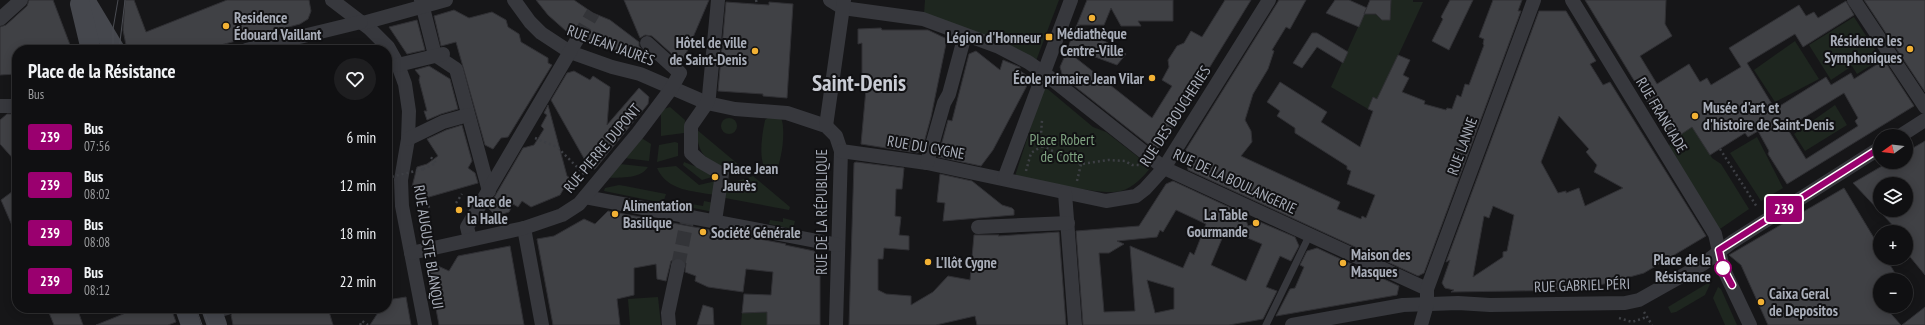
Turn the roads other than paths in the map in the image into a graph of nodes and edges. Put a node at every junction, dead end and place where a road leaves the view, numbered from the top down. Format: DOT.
graph roads {
  1 [pos="21,0"];
  2 [pos="79,0"];
  3 [pos="85,0"];
  4 [pos="332,0"];
  5 [pos="446,0"];
  6 [pos="514,0"];
  7 [pos="718,0"];
  8 [pos="830,0"];
  9 [pos="1071,0"];
  10 [pos="1269,0"];
  11 [pos="1534,0"];
  12 [pos="1572,0"];
  13 [pos="1854,0"];
  14 [pos="422,3"];
  15 [pos="844,4"];
  16 [pos="0,19"];
  17 [pos="362,23"];
  18 [pos="965,35"];
  19 [pos="578,38"];
  20 [pos="647,43"];
  21 [pos="90,45"];
  22 [pos="112,45"];
  23 [pos="267,45"];
  24 [pos="385,45"];
  25 [pos="570,52"];
  26 [pos="392,55"];
  27 [pos="440,55"];
  28 [pos="398,65"];
  29 [pos="1044,73"];
  30 [pos="671,89"];
  31 [pos="707,103"];
  32 [pos="0,106"];
  33 [pos="12,106"];
  34 [pos="1925,108"];
  35 [pos="468,115"];
  36 [pos="1925,120"];
  37 [pos="826,126"];
  38 [pos="1911,129"];
  39 [pos="408,139"];
  40 [pos="841,151"];
  41 [pos="1873,152"];
  42 [pos="927,164"];
  43 [pos="1164,168"];
  44 [pos="1004,179"];
  45 [pos="489,191"];
  46 [pos="1065,193"];
  47 [pos="585,197"];
  48 [pos="715,221"];
  49 [pos="1068,223"];
  50 [pos="978,227"];
  51 [pos="524,228"];
  52 [pos="1310,234"];
  53 [pos="470,239"];
  54 [pos="838,244"];
  55 [pos="1719,250"];
  56 [pos="411,253"];
  57 [pos="678,266"];
  58 [pos="1427,289"];
  59 [pos="1427,304"];
  60 [pos="187,313"];
  61 [pos="191,325"];
  62 [pos="425,325"];
  63 [pos="542,325"];
  64 [pos="669,325"];
  65 [pos="836,325"];
  66 [pos="1075,325"];
  67 [pos="1266,325"];
  68 [pos="1292,325"];
  69 [pos="1421,325"];
  70 [pos="1750,325"];
  1 -- 16 [label="street"];
  2 -- 21 [label="street"];
  3 -- 22 [label="street"];
  4 -- 17 [label="street, RUE AUGUSTE BLANQUI"];
  5 -- 14 [label="street"];
  6 -- 25 [label="street, RUE JEAN JAURÈS"];
  7 -- 31 [label="street"];
  8 -- 15 [label="street"];
  9 -- 29 [label="street"];
  10 -- 43 [label="street, RUE DES BOUCHERIES"];
  11 -- 58 [label="street, RUE LANNE"];
  12 -- 55 [label="street, RUE FRANCIADE"];
  13 -- 34 [label="street"];
  14 -- 17 [label="street"];
  14 -- 27 [label="street"];
  15 -- 18 [label="street, RUE DE LA BOULANGERIE"];
  15 -- 37 [label="street"];
  17 -- 23 [label="street"];
  17 -- 24 [label="street, RUE AUGUSTE BLANQUI"];
  18 -- 29 [label="street, RUE DE LA BOULANGERIE"];
  18 -- 42 [label="street"];
  19 -- 25 [label="street"];
  20 -- 30 [label="street, RUE PIERRE DUPONT"];
  25 -- 30 [label="street, RUE JEAN JAURÈS"];
  25 -- 45 [label="street"];
  26 -- 28 [label="street, RUE AUGUSTE BLANQUI"];
  27 -- 28 [label="street"];
  27 -- 35 [label="street"];
  28 -- 39 [label="street, RUE AUGUSTE BLANQUI"];
  29 -- 43 [label="street, RUE DE LA BOULANGERIE"];
  29 -- 44 [label="street"];
  30 -- 31 [label="street, RUE JEAN JAURÈS"];
  30 -- 47 [label="street, RUE PIERRE DUPONT"];
  31 -- 37 [label="street, RUE JEAN JAURÈS"];
  31 -- 48 [label="street"];
  32 -- 33 [label="street"];
  35 -- 39 [label="street"];
  35 -- 45 [label="street"];
  36 -- 38 [label="street"];
  37 -- 40 [label="street, RUE DE LA RÉPUBLIQUE"];
  39 -- 56 [label="street, RUE AUGUSTE BLANQUI"];
  40 -- 42 [label="street, RUE DU CYGNE"];
  40 -- 54 [label="street, RUE DE LA RÉPUBLIQUE"];
  41 -- 55 [label="street, RUE GABRIEL PÉRI"];
  42 -- 44 [label="street, RUE DU CYGNE"];
  43 -- 46 [label="street, RUE DES BOUCHERIES"];
  43 -- 52 [label="street, RUE DE LA BOULANGERIE"];
  44 -- 46 [label="street, RUE DU CYGNE"];
  45 -- 53 [label="street"];
  46 -- 49 [label="street"];
  47 -- 48 [label="street"];
  47 -- 51 [label="street, RUE PIERRE DUPONT"];
  48 -- 54 [label="street"];
  49 -- 50 [label="street"];
  49 -- 66 [label="street"];
  51 -- 53 [label="street, RUE PIERRE DUPONT"];
  51 -- 63 [label="street"];
  52 -- 58 [label="street, RUE DE LA BOULANGERIE"];
  52 -- 67 [label="lane"];
  53 -- 56 [label="street, RUE PIERRE DUPONT"];
  54 -- 65 [label="street, RUE DE LA RÉPUBLIQUE"];
  55 -- 59 [label="street, RUE GABRIEL PÉRI"];
  55 -- 70 [label="street, RUE FRANCIADE"];
  56 -- 62 [label="street, RUE AUGUSTE BLANQUI"];
  57 -- 64 [label="street"];
  58 -- 59 [label="street, RUE LANNE"];
  59 -- 68 [label="street, RUE GABRIEL PÉRI"];
  59 -- 69 [label="street, RUE LANNE"];
  60 -- 61 [label="street"];
}
